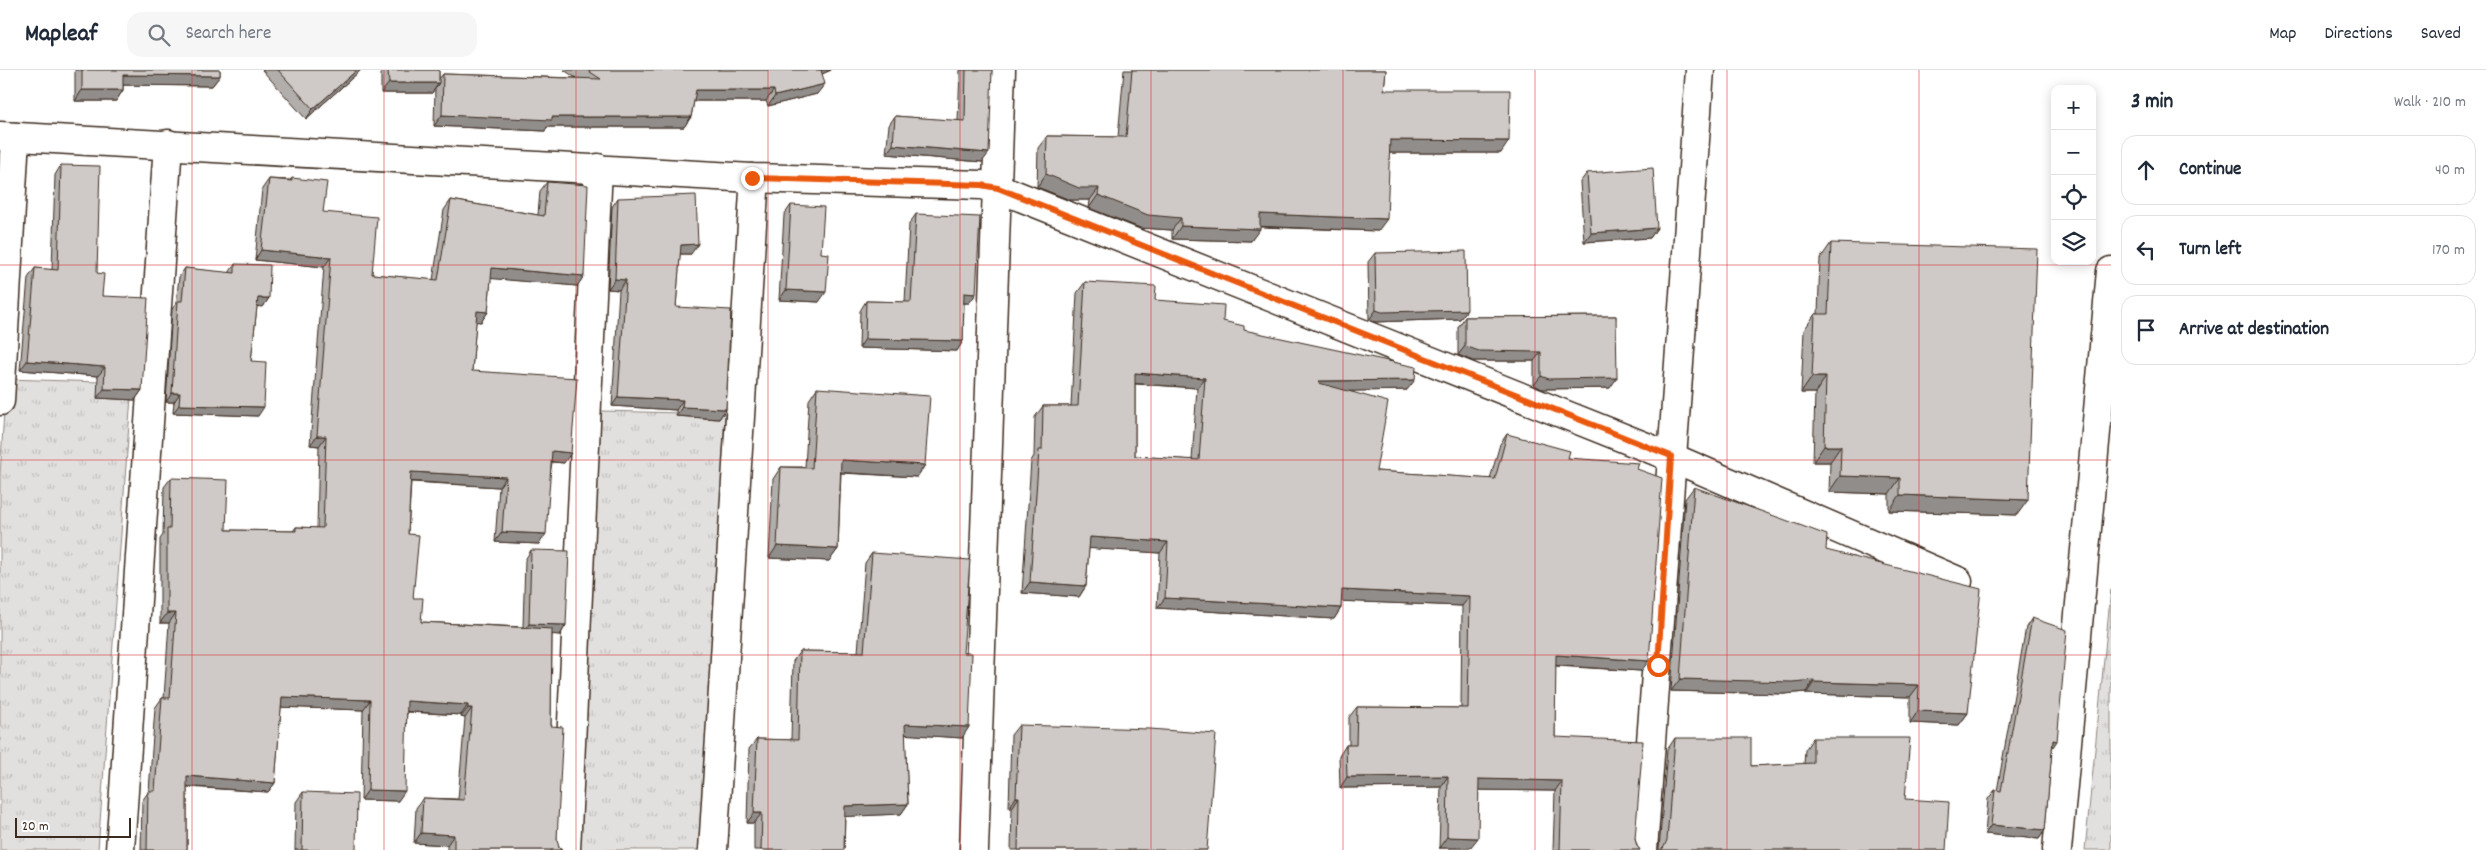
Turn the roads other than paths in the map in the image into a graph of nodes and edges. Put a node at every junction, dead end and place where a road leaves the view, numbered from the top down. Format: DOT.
graph roads {
  1 [pos="1001,70"];
  2 [pos="1700,70"];
  3 [pos="8,137"];
  4 [pos="168,144"];
  5 [pos="598,168"];
  6 [pos="752,178"];
  7 [pos="998,188"];
  8 [pos="2111,271"];
  9 [pos="0,400"];
  10 [pos="1671,456"];
  11 [pos="1958,581"];
  12 [pos="120,850"];
  13 [pos="566,850"];
  14 [pos="713,850"];
  15 [pos="974,850"];
  16 [pos="1643,850"];
  17 [pos="2057,850"];
  1 -- 7 [label="street"];
  2 -- 10 [label="street"];
  3 -- 4 [label="street"];
  3 -- 9 [label="street"];
  4 -- 5 [label="street"];
  4 -- 12 [label="street"];
  5 -- 6 [label="street"];
  5 -- 13 [label="street"];
  6 -- 7 [label="street"];
  6 -- 14 [label="street"];
  7 -- 10 [label="street"];
  7 -- 15 [label="street"];
  8 -- 17 [label="street"];
  10 -- 11 [label="street"];
  10 -- 16 [label="street"];
}
